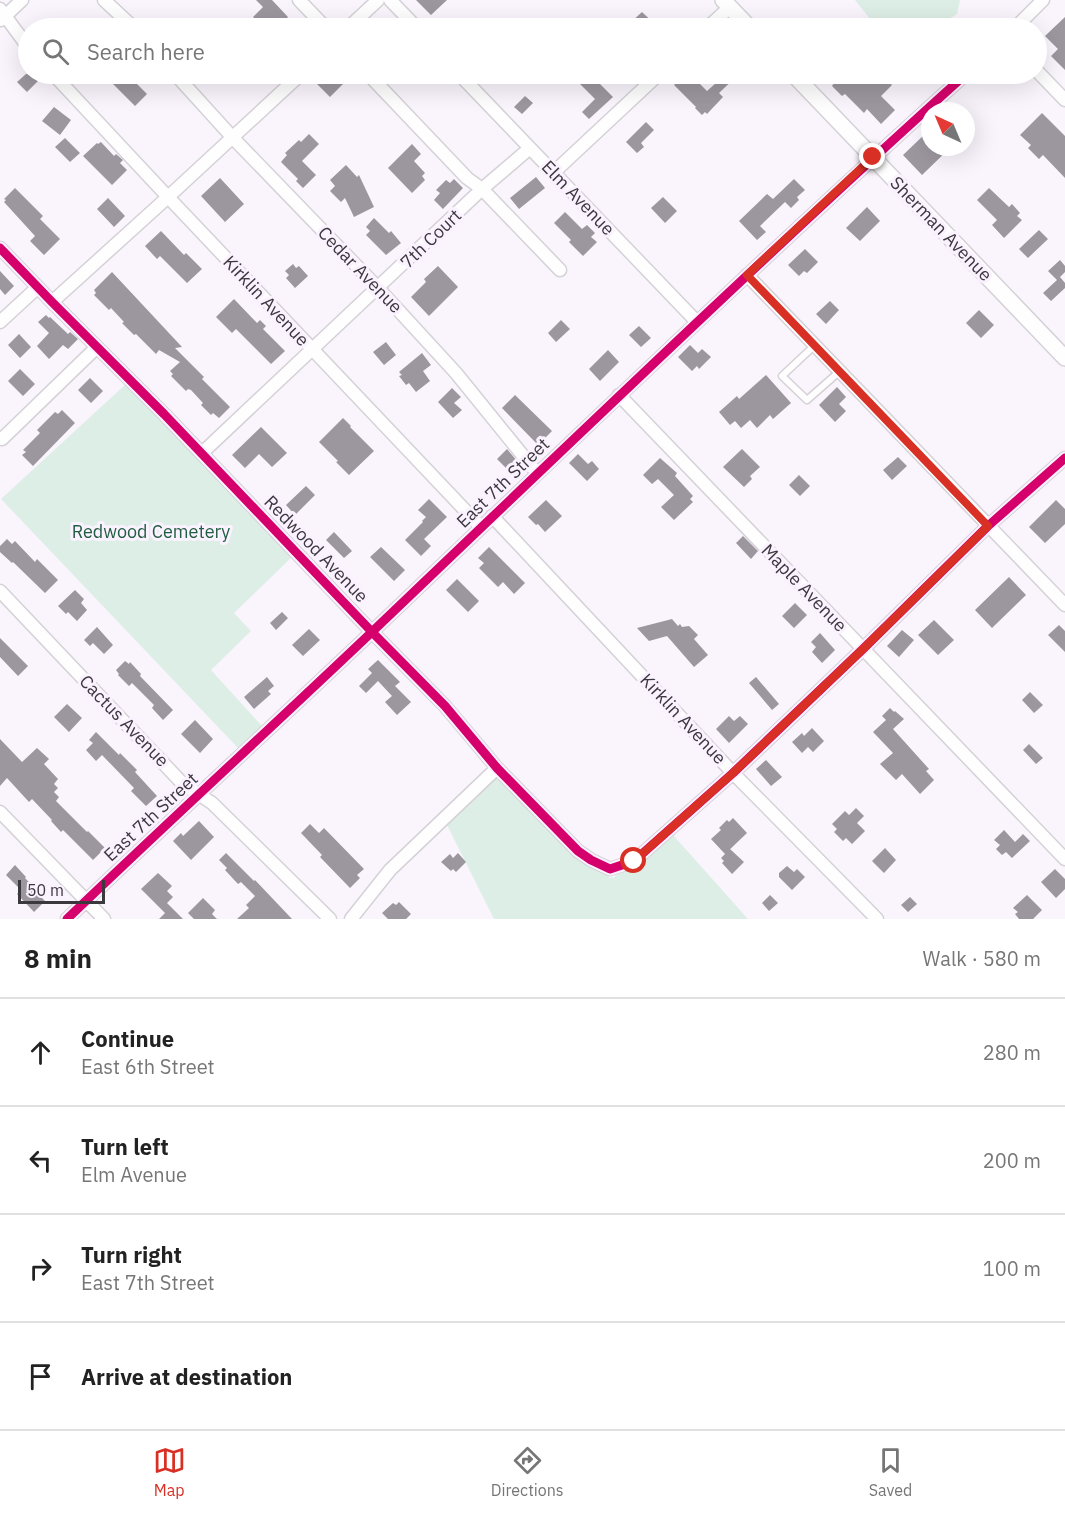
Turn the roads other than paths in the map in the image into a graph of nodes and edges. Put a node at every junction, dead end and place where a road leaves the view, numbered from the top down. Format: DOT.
graph roads {
  1 [pos="22,0"];
  2 [pos="104,0"];
  3 [pos="299,0"];
  4 [pos="378,0"];
  5 [pos="390,0"];
  6 [pos="1043,0"];
  7 [pos="726,4"];
  8 [pos="2,15"];
  9 [pos="123,18"];
  10 [pos="316,18"];
  11 [pos="359,18"];
  12 [pos="407,18"];
  13 [pos="715,18"];
  14 [pos="740,18"];
  15 [pos="1025,18"];
  16 [pos="18,35"];
  17 [pos="1047,81"];
  18 [pos="62,84"];
  19 [pos="184,84"];
  20 [pos="290,84"];
  21 [pos="378,84"];
  22 [pos="469,84"];
  23 [pos="648,84"];
  24 [pos="803,84"];
  25 [pos="955,84"];
  26 [pos="1065,100"];
  27 [pos="233,138"];
  28 [pos="530,148"];
  29 [pos="873,157"];
  30 [pos="554,173"];
  31 [pos="482,189"];
  32 [pos="168,197"];
  33 [pos="0,248"];
  34 [pos="560,270"];
  35 [pos="747,275"];
  36 [pos="38,287"];
  37 [pos="378,288"];
  38 [pos="52,302"];
  39 [pos="0,322"];
  40 [pos="697,322"];
  41 [pos="815,345"];
  42 [pos="97,347"];
  43 [pos="313,350"];
  44 [pos="1065,358"];
  45 [pos="840,371"];
  46 [pos="619,395"];
  47 [pos="2,438"];
  48 [pos="202,453"];
  49 [pos="1065,458"];
  50 [pos="537,473"];
  51 [pos="492,516"];
  52 [pos="988,526"];
  53 [pos="481,527"];
  54 [pos="0,591"];
  55 [pos="1065,605"];
  56 [pos="372,632"];
  57 [pos="863,649"];
  58 [pos="496,768"];
  59 [pos="733,773"];
  60 [pos="199,795"];
  61 [pos="0,812"];
  62 [pos="1065,859"];
  63 [pos="86,901"];
  64 [pos="67,919"];
  65 [pos="104,919"];
  66 [pos="330,919"];
  67 [pos="351,919"];
  68 [pos="877,919"];
  1 -- 8 [label="street"];
  2 -- 9 [label="street"];
  3 -- 10 [label="street"];
  4 -- 11 [label="street"];
  5 -- 12 [label="street"];
  6 -- 15 [label="street"];
  7 -- 13 [label="street"];
  7 -- 14 [label="street"];
  8 -- 16 [label="street"];
  17 -- 26 [label="street"];
  18 -- 32 [label="street, Kirklin Avenue"];
  19 -- 27 [label="street, Cedar Avenue"];
  20 -- 27 [label="street"];
  21 -- 31 [label="street"];
  22 -- 28 [label="street, Elm Avenue"];
  23 -- 30 [label="street"];
  24 -- 29 [label="street, Sherman Avenue"];
  25 -- 29 [label="street, East 7th Street"];
  27 -- 32 [label="street"];
  27 -- 37 [label="street, Cedar Avenue"];
  28 -- 30 [label="street, Elm Avenue"];
  28 -- 31 [label="street, 7th Court"];
  29 -- 35 [label="street, East 7th Street"];
  29 -- 44 [label="street, Sherman Avenue"];
  30 -- 40 [label="street, Elm Avenue"];
  31 -- 34 [label="street"];
  31 -- 37 [label="street, 7th Court"];
  32 -- 38 [label="street"];
  32 -- 43 [label="street, Kirklin Avenue"];
  33 -- 36 [label="street, Redwood Avenue"];
  35 -- 40 [label="street, East 7th Street"];
  35 -- 41 [label="street"];
  36 -- 38 [label="street, Redwood Avenue"];
  36 -- 39 [label="street"];
  37 -- 43 [label="street, 7th Court"];
  37 -- 50 [label="street, Cedar Avenue"];
  38 -- 42 [label="street, Redwood Avenue"];
  40 -- 46 [label="street, East 7th Street"];
  41 -- 45 [label="street"];
  41 -- 45 [label="lane"];
  42 -- 47 [label="street"];
  42 -- 48 [label="street, Redwood Avenue"];
  43 -- 48 [label="street, 7th Court"];
  43 -- 53 [label="street, Kirklin Avenue"];
  45 -- 52 [label="street"];
  46 -- 50 [label="street, East 7th Street"];
  46 -- 57 [label="street, Maple Avenue"];
  48 -- 56 [label="street, Redwood Avenue"];
  49 -- 52 [label="street"];
  50 -- 51 [label="street, East 7th Street"];
  51 -- 53 [label="street, East 7th Street"];
  51 -- 59 [label="street, Kirklin Avenue"];
  52 -- 55 [label="street"];
  52 -- 57 [label="street"];
  53 -- 56 [label="street, East 7th Street"];
  54 -- 60 [label="street, Cactus Avenue"];
  56 -- 58 [label="street, Redwood Avenue"];
  56 -- 60 [label="street, East 7th Street"];
  57 -- 59 [label="street"];
  57 -- 62 [label="street, Maple Avenue"];
  58 -- 59 [label="street, Redwood Avenue"];
  58 -- 67 [label="street"];
  59 -- 68 [label="street, Kirklin Avenue"];
  60 -- 63 [label="street, East 7th Street"];
  60 -- 66 [label="street, Cactus Avenue"];
  61 -- 63 [label="street"];
  63 -- 64 [label="street, East 7th Street"];
  63 -- 65 [label="street"];
}
